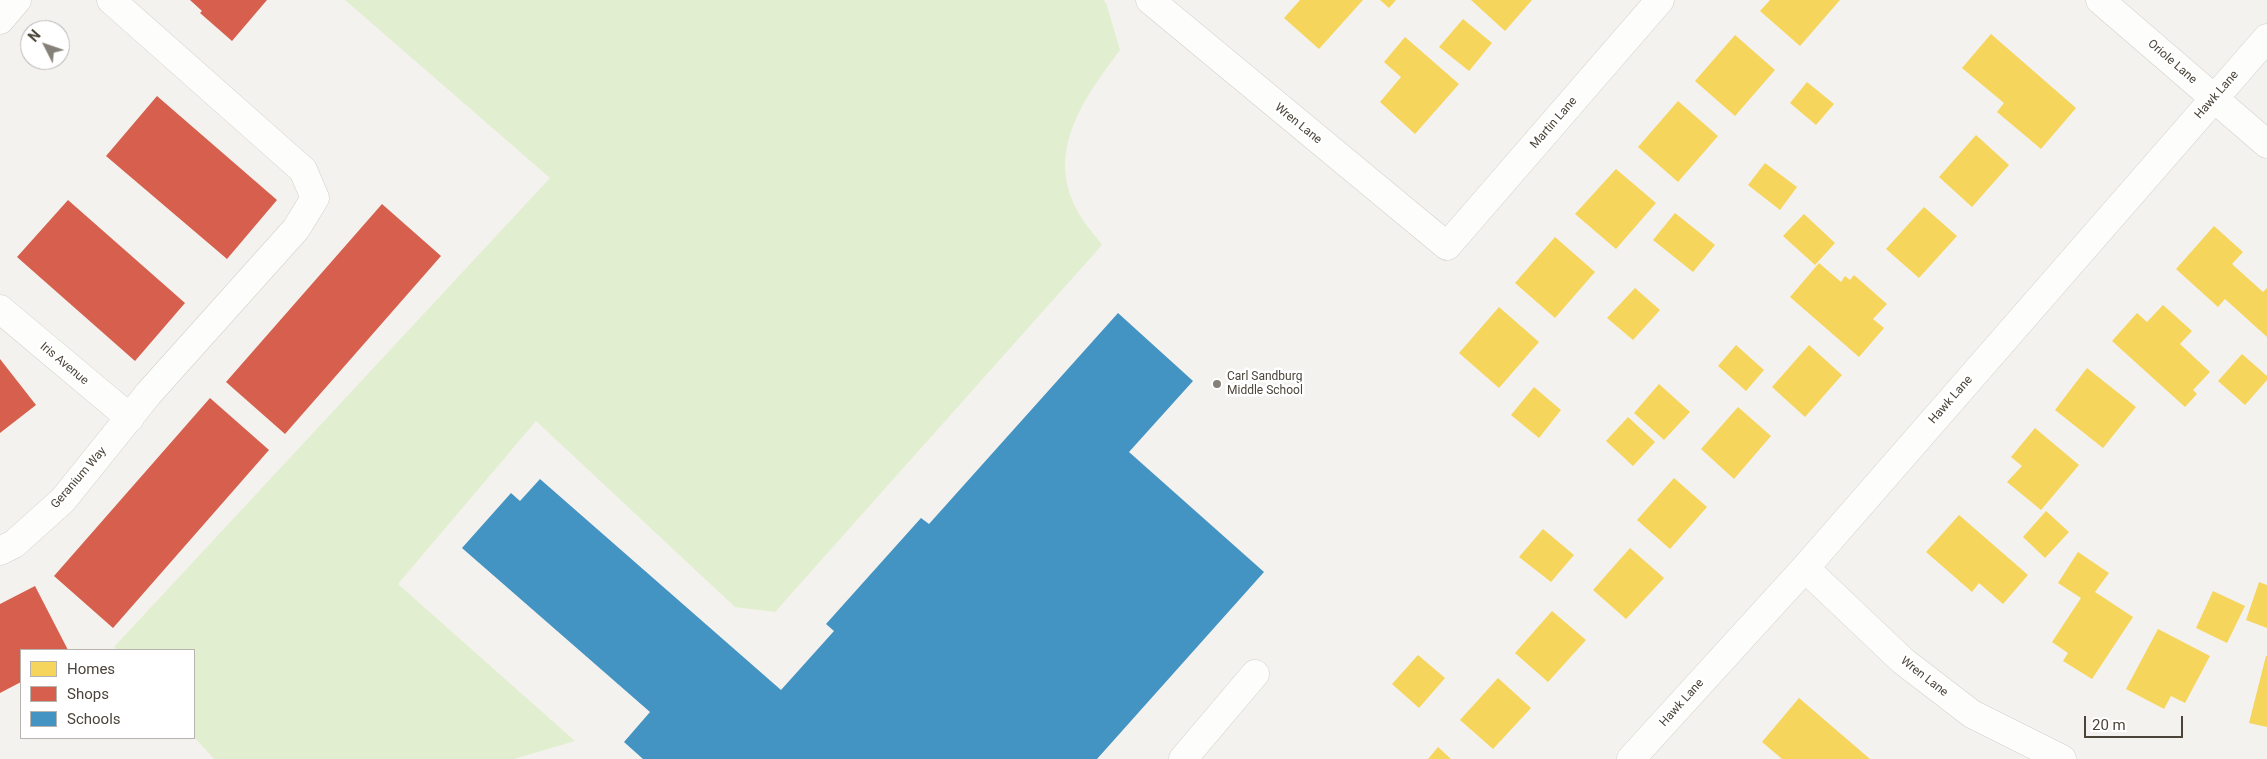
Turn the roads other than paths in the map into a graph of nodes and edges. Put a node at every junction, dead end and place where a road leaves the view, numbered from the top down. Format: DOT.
graph roads {
  1 [pos="18,0"];
  2 [pos="111,0"];
  3 [pos="1150,0"];
  4 [pos="1660,0"];
  5 [pos="2100,0"];
  6 [pos="0,20"];
  7 [pos="2267,38"];
  8 [pos="2214,98"];
  9 [pos="2267,144"];
  10 [pos="1447,246"];
  11 [pos="0,310"];
  12 [pos="130,418"];
  13 [pos="0,551"];
  14 [pos="1805,568"];
  15 [pos="1255,674"];
  16 [pos="1183,759"];
  17 [pos="1631,759"];
  18 [pos="2062,759"];
  1 -- 6 [label="street"];
  2 -- 12 [label="street, Geranium Way"];
  3 -- 10 [label="street, Wren Lane"];
  4 -- 10 [label="street, Martin Lane"];
  5 -- 8 [label="street, Oriole Lane"];
  7 -- 8 [label="street, Hawk Lane"];
  8 -- 9 [label="street, Oriole Lane"];
  8 -- 14 [label="street, Hawk Lane"];
  11 -- 12 [label="street, Iris Avenue"];
  12 -- 13 [label="street, Geranium Way"];
  14 -- 17 [label="street, Hawk Lane"];
  14 -- 18 [label="street, Wren Lane"];
  15 -- 16 [label="street"];
}
